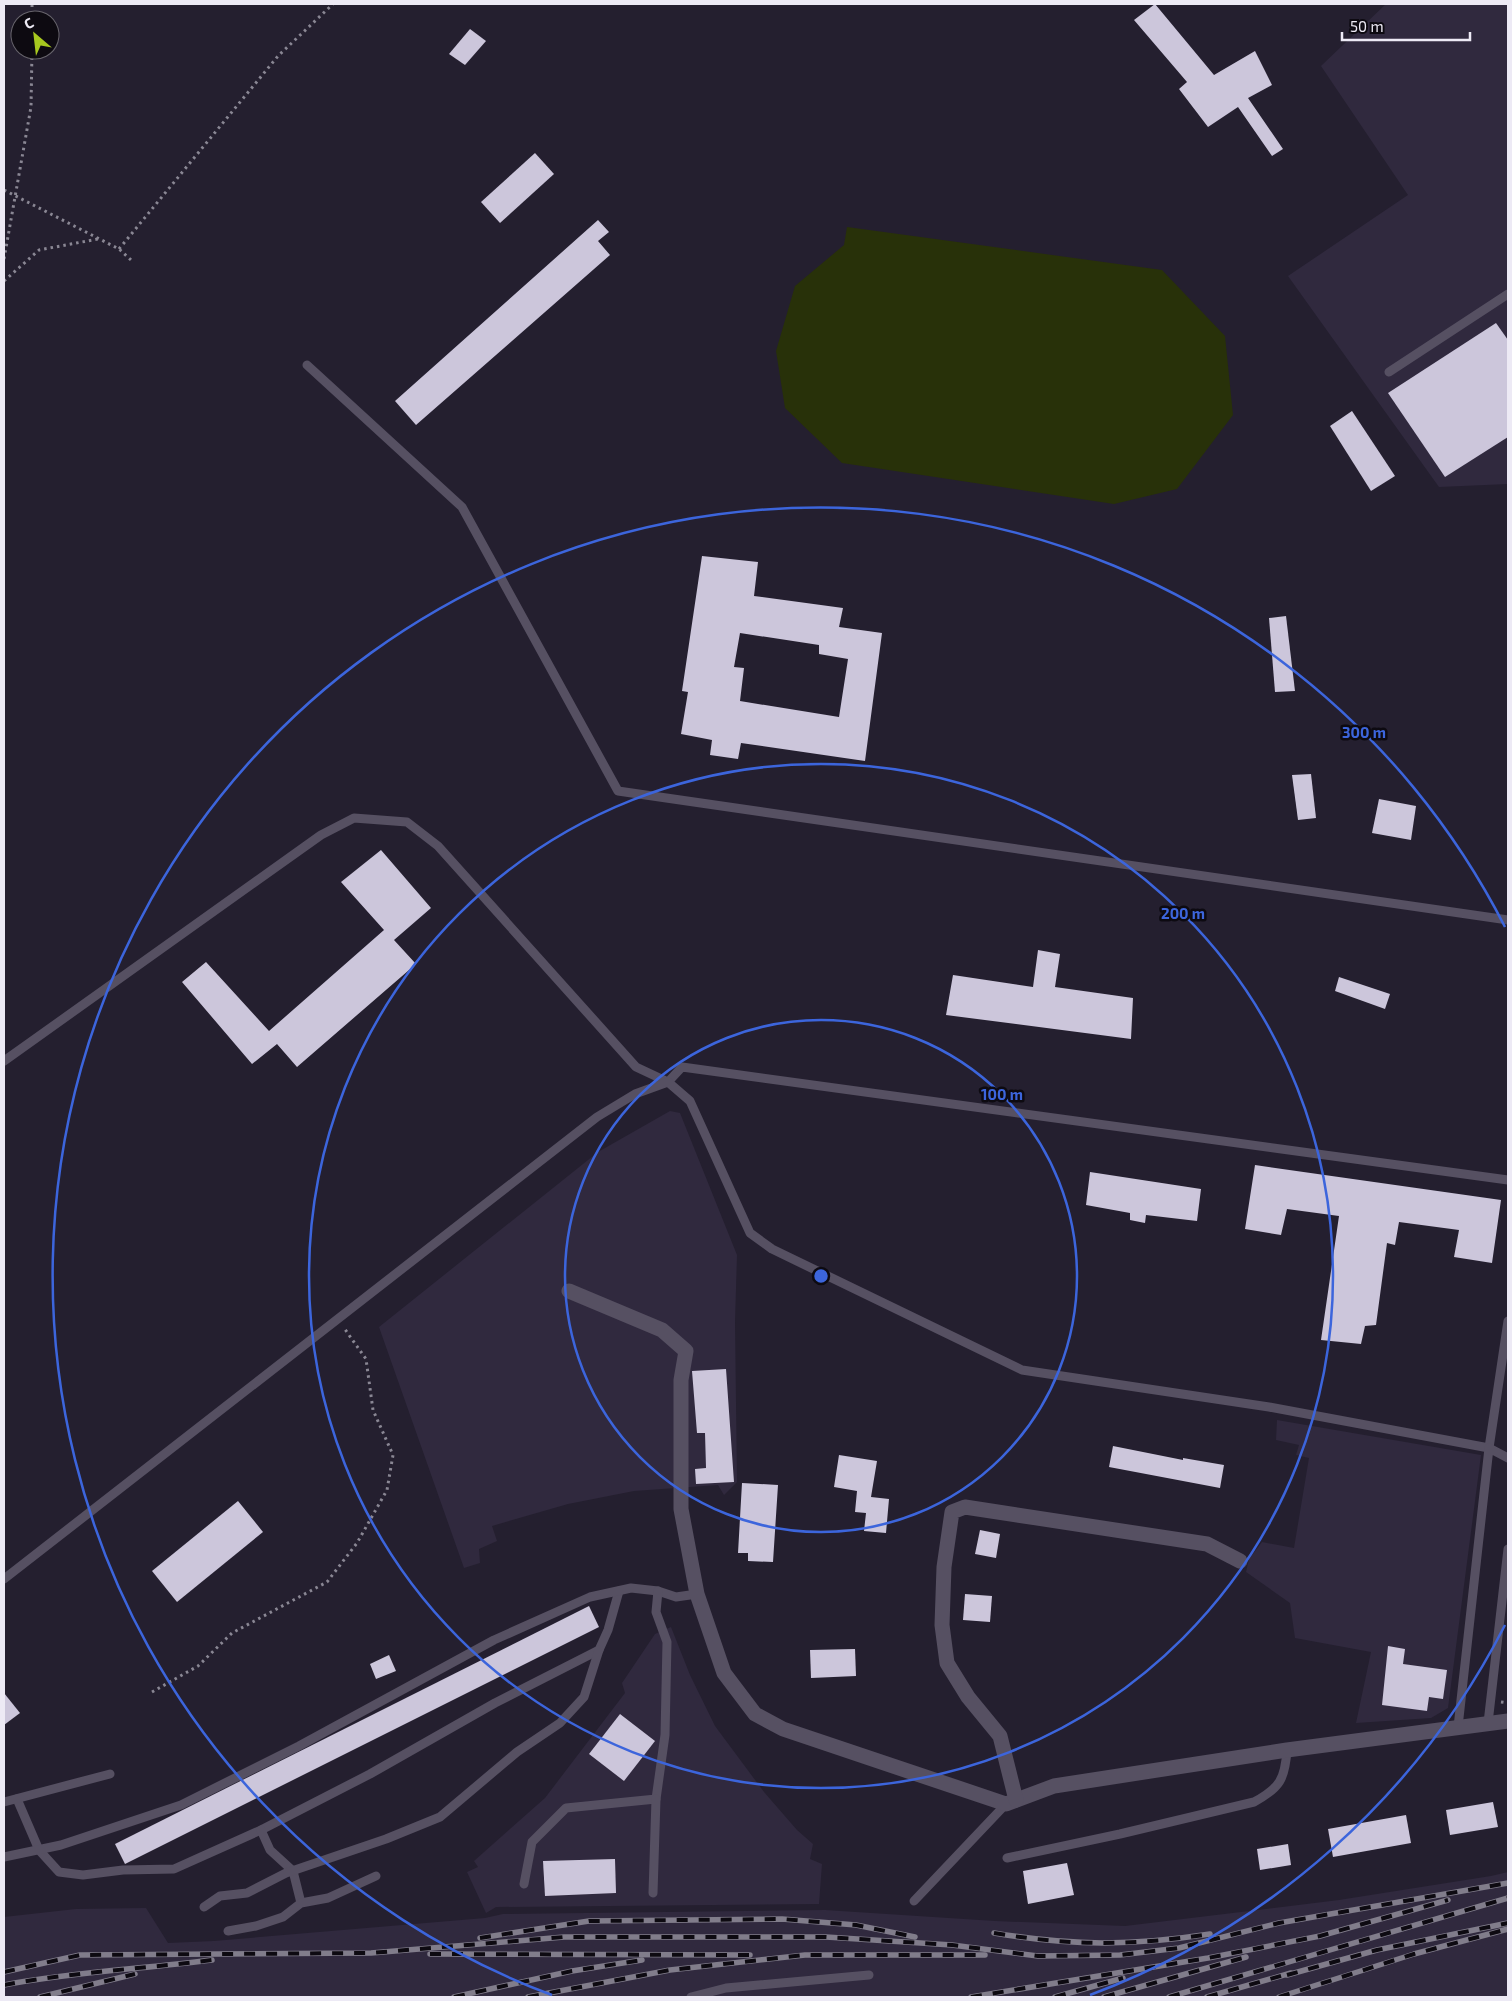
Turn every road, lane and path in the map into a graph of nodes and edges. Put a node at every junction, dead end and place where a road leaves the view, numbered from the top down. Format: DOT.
graph roads {
  1 [pos="334,4"];
  2 [pos="32,60"];
  3 [pos="4,190"];
  4 [pos="16,195"];
  5 [pos="98,239"];
  6 [pos="119,249"];
  7 [pos="4,258"];
  8 [pos="131,260"];
  9 [pos="4,281"];
  10 [pos="1508,294"];
  11 [pos="307,365"];
  12 [pos="1389,372"];
  13 [pos="1508,920"];
  14 [pos="4,1061"];
  15 [pos="668,1082"];
  16 [pos="1508,1180"];
  17 [pos="569,1291"];
  18 [pos="338,1319"];
  19 [pos="1508,1321"];
  20 [pos="1489,1448"];
  21 [pos="1508,1458"];
  22 [pos="1508,1549"];
  23 [pos="1240,1561"];
  24 [pos="4,1579"];
  25 [pos="619,1590"];
  26 [pos="658,1591"];
  27 [pos="697,1594"];
  28 [pos="599,1650"];
  29 [pos="152,1692"];
  30 [pos="1508,1721"];
  31 [pos="1488,1722"];
  32 [pos="1458,1727"];
  33 [pos="1287,1750"];
  34 [pos="110,1774"];
  35 [pos="17,1799"];
  36 [pos="656,1800"];
  37 [pos="4,1802"];
  38 [pos="1011,1802"];
  39 [pos="262,1830"];
  40 [pos="38,1850"];
  41 [pos="4,1857"];
  42 [pos="1007,1858"];
  43 [pos="293,1871"];
  44 [pos="376,1876"];
  45 [pos="524,1884"];
  46 [pos="653,1892"];
  47 [pos="914,1901"];
  48 [pos="301,1903"];
  49 [pos="204,1907"];
  50 [pos="228,1931"];
  51 [pos="869,1975"];
  52 [pos="691,1997"];
  1 -- 6 [label="path"];
  2 -- 4 [label="path"];
  3 -- 4 [label="path"];
  4 -- 5 [label="path"];
  4 -- 7 [label="path"];
  5 -- 6 [label="path"];
  5 -- 9 [label="path"];
  6 -- 8 [label="path"];
  10 -- 12 [label="lane"];
  11 -- 13 [label="lane"];
  14 -- 15 [label="lane"];
  15 -- 16 [label="lane"];
  15 -- 18 [label="lane"];
  15 -- 20 [label="lane"];
  17 -- 27 [label="street"];
  18 -- 24 [label="lane"];
  18 -- 29 [label="path"];
  19 -- 20 [label="lane"];
  20 -- 21 [label="lane"];
  20 -- 32 [label="lane"];
  22 -- 31 [label="lane"];
  23 -- 38 [label="street"];
  25 -- 26 [label="lane"];
  25 -- 28 [label="lane"];
  25 -- 40 [label="lane"];
  26 -- 27 [label="lane"];
  26 -- 36 [label="lane"];
  27 -- 38 [label="street"];
  28 -- 39 [label="lane"];
  28 -- 43 [label="lane"];
  30 -- 31 [label="street"];
  31 -- 32 [label="street"];
  32 -- 33 [label="street"];
  33 -- 38 [label="street"];
  33 -- 42 [label="lane"];
  34 -- 35 [label="lane"];
  35 -- 37 [label="lane"];
  35 -- 40 [label="lane"];
  36 -- 45 [label="lane"];
  36 -- 46 [label="lane"];
  38 -- 47 [label="lane"];
  39 -- 40 [label="lane"];
  39 -- 43 [label="lane"];
  40 -- 41 [label="lane"];
  43 -- 48 [label="lane"];
  43 -- 49 [label="lane"];
  44 -- 48 [label="lane"];
  48 -- 50 [label="lane"];
  51 -- 52 [label="lane"];
}
